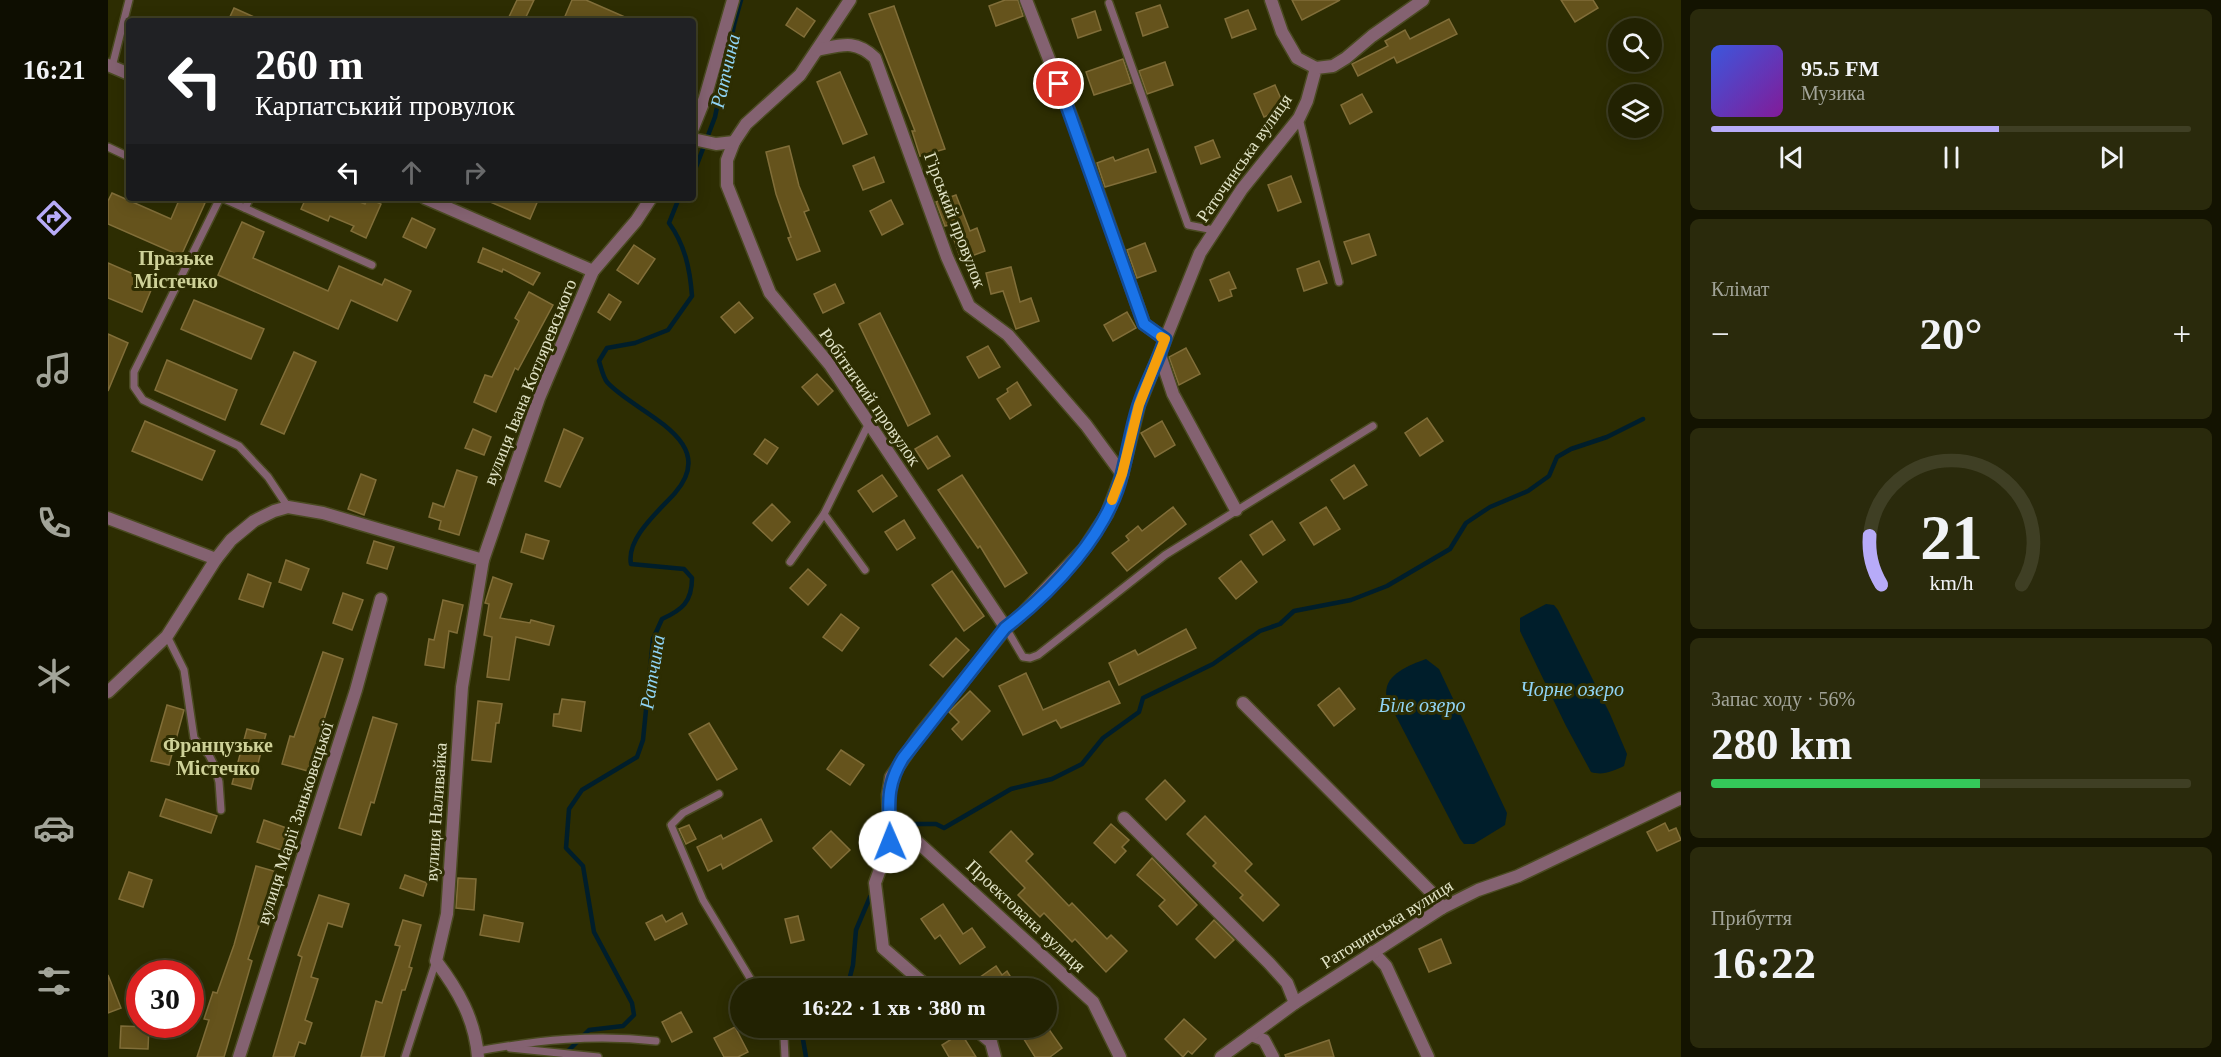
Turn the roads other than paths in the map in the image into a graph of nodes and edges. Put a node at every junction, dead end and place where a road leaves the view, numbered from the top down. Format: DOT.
graph roads {
  1 [pos="129,0"];
  2 [pos="733,0"];
  3 [pos="850,0"];
  4 [pos="1026,0"];
  5 [pos="1271,0"];
  6 [pos="1423,0"];
  7 [pos="1109,3"];
  8 [pos="818,50"];
  9 [pos="110,66"];
  10 [pos="1316,68"];
  11 [pos="126,73"];
  12 [pos="1299,118"];
  13 [pos="696,120"];
  14 [pos="696,141"];
  15 [pos="734,142"];
  16 [pos="108,147"];
  17 [pos="126,156"];
  18 [pos="220,201"];
  19 [pos="228,201"];
  20 [pos="248,201"];
  21 [pos="432,201"];
  22 [pos="649,201"];
  23 [pos="245,208"];
  24 [pos="1214,230"];
  25 [pos="372,265"];
  26 [pos="594,271"];
  27 [pos="1339,282"];
  28 [pos="1165,339"];
  29 [pos="1160,355"];
  30 [pos="868,425"];
  31 [pos="1373,426"];
  32 [pos="1122,474"];
  33 [pos="288,507"];
  34 [pos="1236,510"];
  35 [pos="824,514"];
  36 [pos="108,518"];
  37 [pos="216,559"];
  38 [pos="483,560"];
  39 [pos="790,562"];
  40 [pos="865,570"];
  41 [pos="381,599"];
  42 [pos="1005,628"];
  43 [pos="168,636"];
  44 [pos="108,692"];
  45 [pos="1243,703"];
  46 [pos="719,794"];
  47 [pos="1681,798"];
  48 [pos="221,810"];
  49 [pos="889,816"];
  50 [pos="1125,818"];
  51 [pos="1442,908"];
  52 [pos="1373,952"];
  53 [pos="436,961"];
  54 [pos="750,978"];
  55 [pos="918,978"];
  56 [pos="1295,1003"];
  57 [pos="1251,1035"];
  58 [pos="784,1038"];
  59 [pos="986,1038"];
  60 [pos="656,1041"];
  61 [pos="501,1047"];
  62 [pos="512,1048"];
  63 [pos="478,1054"];
  64 [pos="239,1057"];
  65 [pos="405,1057"];
  66 [pos="520,1057"];
  67 [pos="598,1057"];
  68 [pos="784,1057"];
  69 [pos="995,1057"];
  70 [pos="1120,1057"];
  71 [pos="1221,1057"];
  72 [pos="1273,1057"];
  73 [pos="1428,1057"];
  1 -- 9 [label="lane"];
  2 -- 13 [label="street"];
  3 -- 8 [label="street"];
  4 -- 28 [label="street"];
  5 -- 10 [label="street"];
  6 -- 10 [label="street"];
  7 -- 24 [label="lane"];
  8 -- 15 [label="street"];
  8 -- 32 [label="street, Гірський провулок"];
  9 -- 11 [label="street"];
  10 -- 12 [label="street, Раточинська вулиця"];
  12 -- 24 [label="street, Раточинська вулиця"];
  12 -- 27 [label="lane"];
  14 -- 15 [label="street"];
  15 -- 30 [label="street, Робітничий провулок"];
  16 -- 17 [label="lane"];
  18 -- 33 [label="lane"];
  19 -- 23 [label="lane"];
  20 -- 23 [label="lane"];
  21 -- 26 [label="street"];
  22 -- 26 [label="street, вулиця Івана Котляревського"];
  23 -- 25 [label="lane"];
  24 -- 28 [label="street, Раточинська вулиця"];
  26 -- 38 [label="street, вулиця Івана Котляревського"];
  28 -- 29 [label="street, Раточинська вулиця"];
  29 -- 32 [label="street, Раточинська вулиця"];
  29 -- 34 [label="street"];
  30 -- 35 [label="lane"];
  30 -- 42 [label="street, Робітничий провулок"];
  31 -- 34 [label="lane"];
  32 -- 42 [label="street, Раточинська вулиця"];
  33 -- 37 [label="street"];
  33 -- 38 [label="street"];
  34 -- 42 [label="lane"];
  35 -- 39 [label="lane"];
  35 -- 40 [label="lane"];
  36 -- 37 [label="street"];
  37 -- 43 [label="street"];
  38 -- 53 [label="street, вулиця Наливайка"];
  41 -- 64 [label="street, вулиця Марії Заньковецької"];
  42 -- 49 [label="street, Раточинська вулиця"];
  43 -- 44 [label="street"];
  43 -- 48 [label="lane"];
  45 -- 51 [label="street"];
  46 -- 54 [label="lane"];
  47 -- 51 [label="street, Раточинська вулиця"];
  49 -- 55 [label="street, Раточинська вулиця"];
  49 -- 70 [label="street, Проектована вулиця"];
  50 -- 56 [label="street"];
  51 -- 52 [label="street, Раточинська вулиця"];
  52 -- 56 [label="street, Раточинська вулиця"];
  52 -- 73 [label="street"];
  53 -- 63 [label="street"];
  53 -- 65 [label="lane"];
  56 -- 57 [label="street, Раточинська вулиця"];
  57 -- 71 [label="street, Раточинська вулиця"];
  57 -- 72 [label="street"];
  58 -- 68 [label="lane"];
  59 -- 69 [label="street"];
  60 -- 61 [label="lane"];
  61 -- 62 [label="lane"];
  61 -- 63 [label="lane"];
  62 -- 66 [label="lane"];
  62 -- 67 [label="lane"];
}
